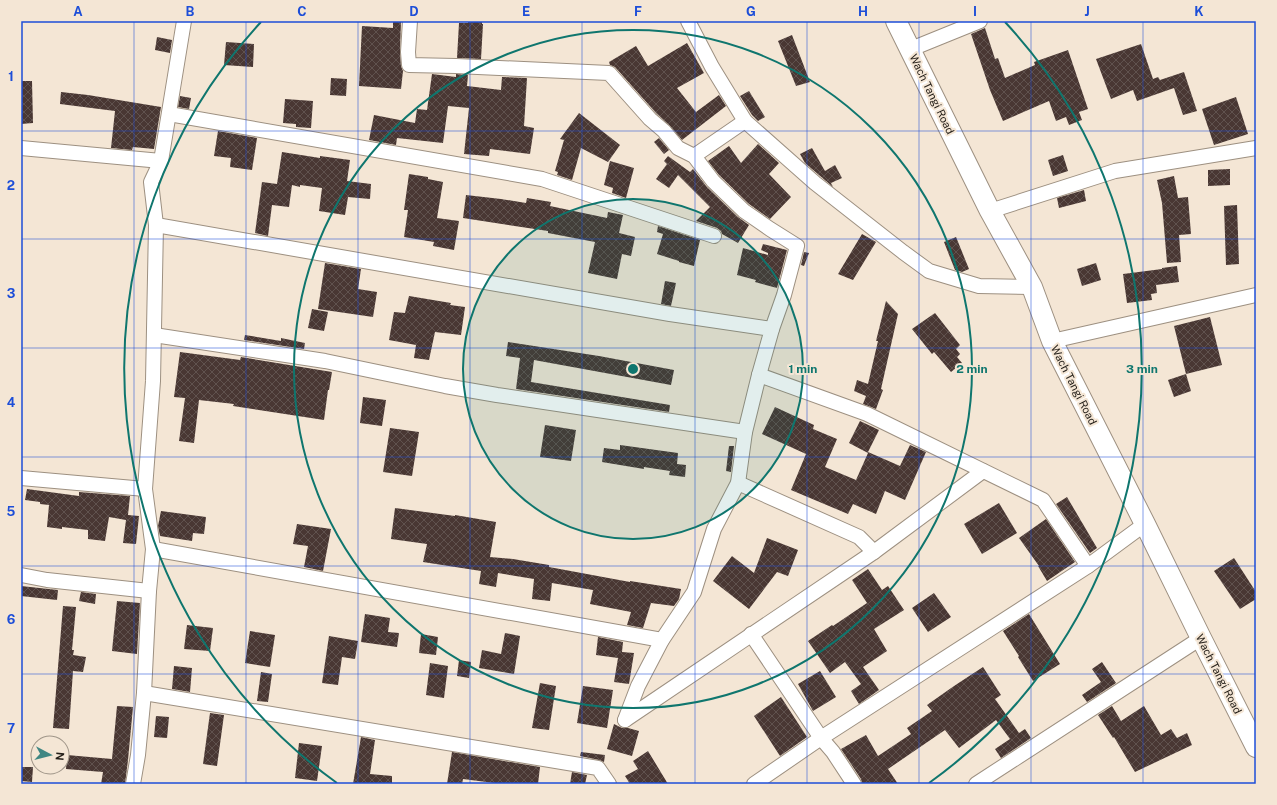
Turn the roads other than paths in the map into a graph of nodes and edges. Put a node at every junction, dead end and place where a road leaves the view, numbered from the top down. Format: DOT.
graph roads {
  1 [pos="184,21"];
  2 [pos="410,21"];
  3 [pos="688,21"];
  4 [pos="896,21"];
  5 [pos="980,21"];
  6 [pos="911,49"];
  7 [pos="169,114"];
  8 [pos="745,120"];
  9 [pos="21,148"];
  10 [pos="1256,148"];
  11 [pos="694,156"];
  12 [pos="162,161"];
  13 [pos="990,211"];
  14 [pos="156,225"];
  15 [pos="714,236"];
  16 [pos="1032,287"];
  17 [pos="1256,295"];
  18 [pos="772,328"];
  19 [pos="154,335"];
  20 [pos="1052,341"];
  21 [pos="759,375"];
  22 [pos="746,432"];
  23 [pos="983,470"];
  24 [pos="21,478"];
  25 [pos="738,483"];
  26 [pos="145,489"];
  27 [pos="1145,524"];
  28 [pos="153,549"];
  29 [pos="874,552"];
  30 [pos="1088,566"];
  31 [pos="21,575"];
  32 [pos="149,591"];
  33 [pos="751,634"];
  34 [pos="1200,638"];
  35 [pos="662,640"];
  36 [pos="144,693"];
  37 [pos="821,738"];
  38 [pos="1256,747"];
  39 [pos="133,784"];
  40 [pos="609,784"];
  41 [pos="754,784"];
  42 [pos="854,784"];
  43 [pos="976,784"];
  1 -- 7 [label="street"];
  2 -- 11 [label="street"];
  3 -- 8 [label="street"];
  4 -- 6 [label="main road, Wach Tangi Road"];
  5 -- 6 [label="street"];
  6 -- 13 [label="main road, Wach Tangi Road"];
  7 -- 12 [label="street"];
  7 -- 15 [label="street"];
  8 -- 11 [label="street"];
  8 -- 16 [label="street"];
  9 -- 12 [label="street"];
  10 -- 13 [label="street"];
  11 -- 18 [label="street"];
  12 -- 14 [label="street"];
  13 -- 16 [label="main road, Wach Tangi Road"];
  14 -- 18 [label="street"];
  14 -- 19 [label="street"];
  16 -- 20 [label="main road, Wach Tangi Road"];
  17 -- 20 [label="street"];
  18 -- 21 [label="street"];
  19 -- 22 [label="street"];
  19 -- 26 [label="street"];
  20 -- 27 [label="main road, Wach Tangi Road"];
  21 -- 22 [label="street"];
  21 -- 23 [label="street"];
  22 -- 25 [label="street"];
  23 -- 29 [label="street"];
  23 -- 30 [label="street"];
  24 -- 26 [label="street"];
  25 -- 29 [label="street"];
  25 -- 35 [label="street"];
  26 -- 28 [label="street"];
  27 -- 30 [label="street"];
  27 -- 34 [label="main road, Wach Tangi Road"];
  28 -- 32 [label="street"];
  28 -- 35 [label="street"];
  29 -- 33 [label="street"];
  30 -- 37 [label="street"];
  31 -- 32 [label="street"];
  32 -- 36 [label="street"];
  33 -- 35 [label="street"];
  33 -- 37 [label="street"];
  34 -- 38 [label="main road, Wach Tangi Road"];
  34 -- 43 [label="street"];
  36 -- 39 [label="street"];
  36 -- 40 [label="street"];
  37 -- 41 [label="street"];
  37 -- 42 [label="street"];
}
